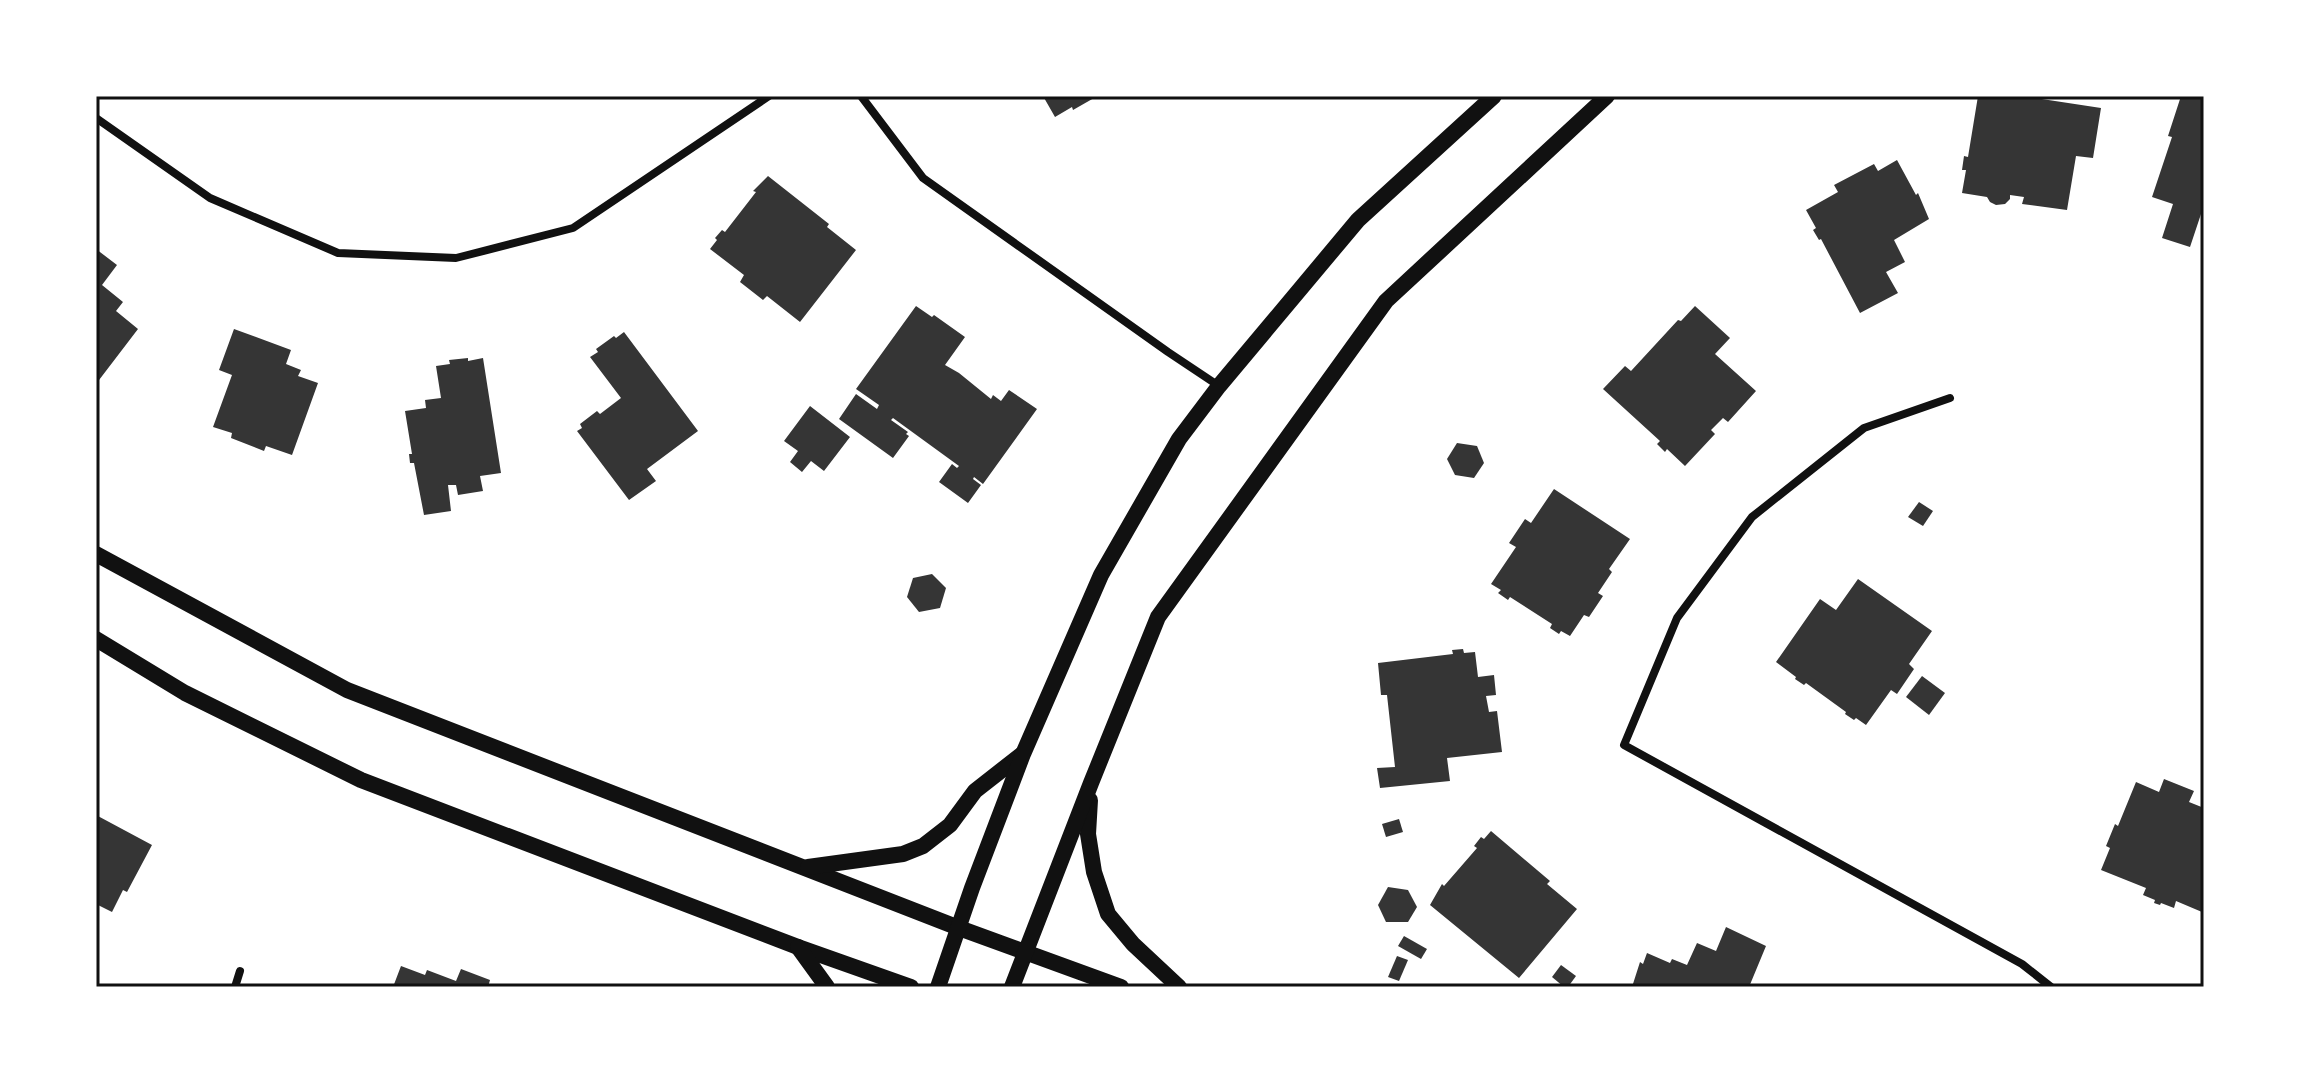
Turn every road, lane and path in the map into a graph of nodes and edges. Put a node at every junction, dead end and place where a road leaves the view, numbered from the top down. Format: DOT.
graph roads {
  1 [pos="769,96"];
  2 [pos="861,96"];
  3 [pos="1494,96"];
  4 [pos="1607,96"];
  5 [pos="96,118"];
  6 [pos="1219,386"];
  7 [pos="1950,398"];
  8 [pos="96,554"];
  9 [pos="96,639"];
  10 [pos="1023,754"];
  11 [pos="1091,783"];
  12 [pos="804,868"];
  13 [pos="959,928"];
  14 [pos="798,947"];
  15 [pos="1025,952"];
  16 [pos="240,971"];
  17 [pos="235,987"];
  18 [pos="827,987"];
  19 [pos="911,987"];
  20 [pos="938,987"];
  21 [pos="1012,987"];
  22 [pos="1121,987"];
  23 [pos="1179,987"];
  24 [pos="2051,987"];
  1 -- 5 [label="street"];
  2 -- 6 [label="street"];
  3 -- 6 [label="main road"];
  4 -- 11 [label="main road"];
  6 -- 10 [label="main road"];
  7 -- 24 [label="street"];
  8 -- 12 [label="main road"];
  9 -- 14 [label="main road"];
  10 -- 12 [label="main road"];
  10 -- 13 [label="main road"];
  11 -- 15 [label="main road"];
  11 -- 23 [label="main road"];
  12 -- 13 [label="main road"];
  13 -- 15 [label="main road"];
  13 -- 20 [label="main road"];
  14 -- 18 [label="main road"];
  14 -- 19 [label="main road"];
  15 -- 21 [label="main road"];
  15 -- 22 [label="main road"];
  16 -- 17 [label="street"];
}
